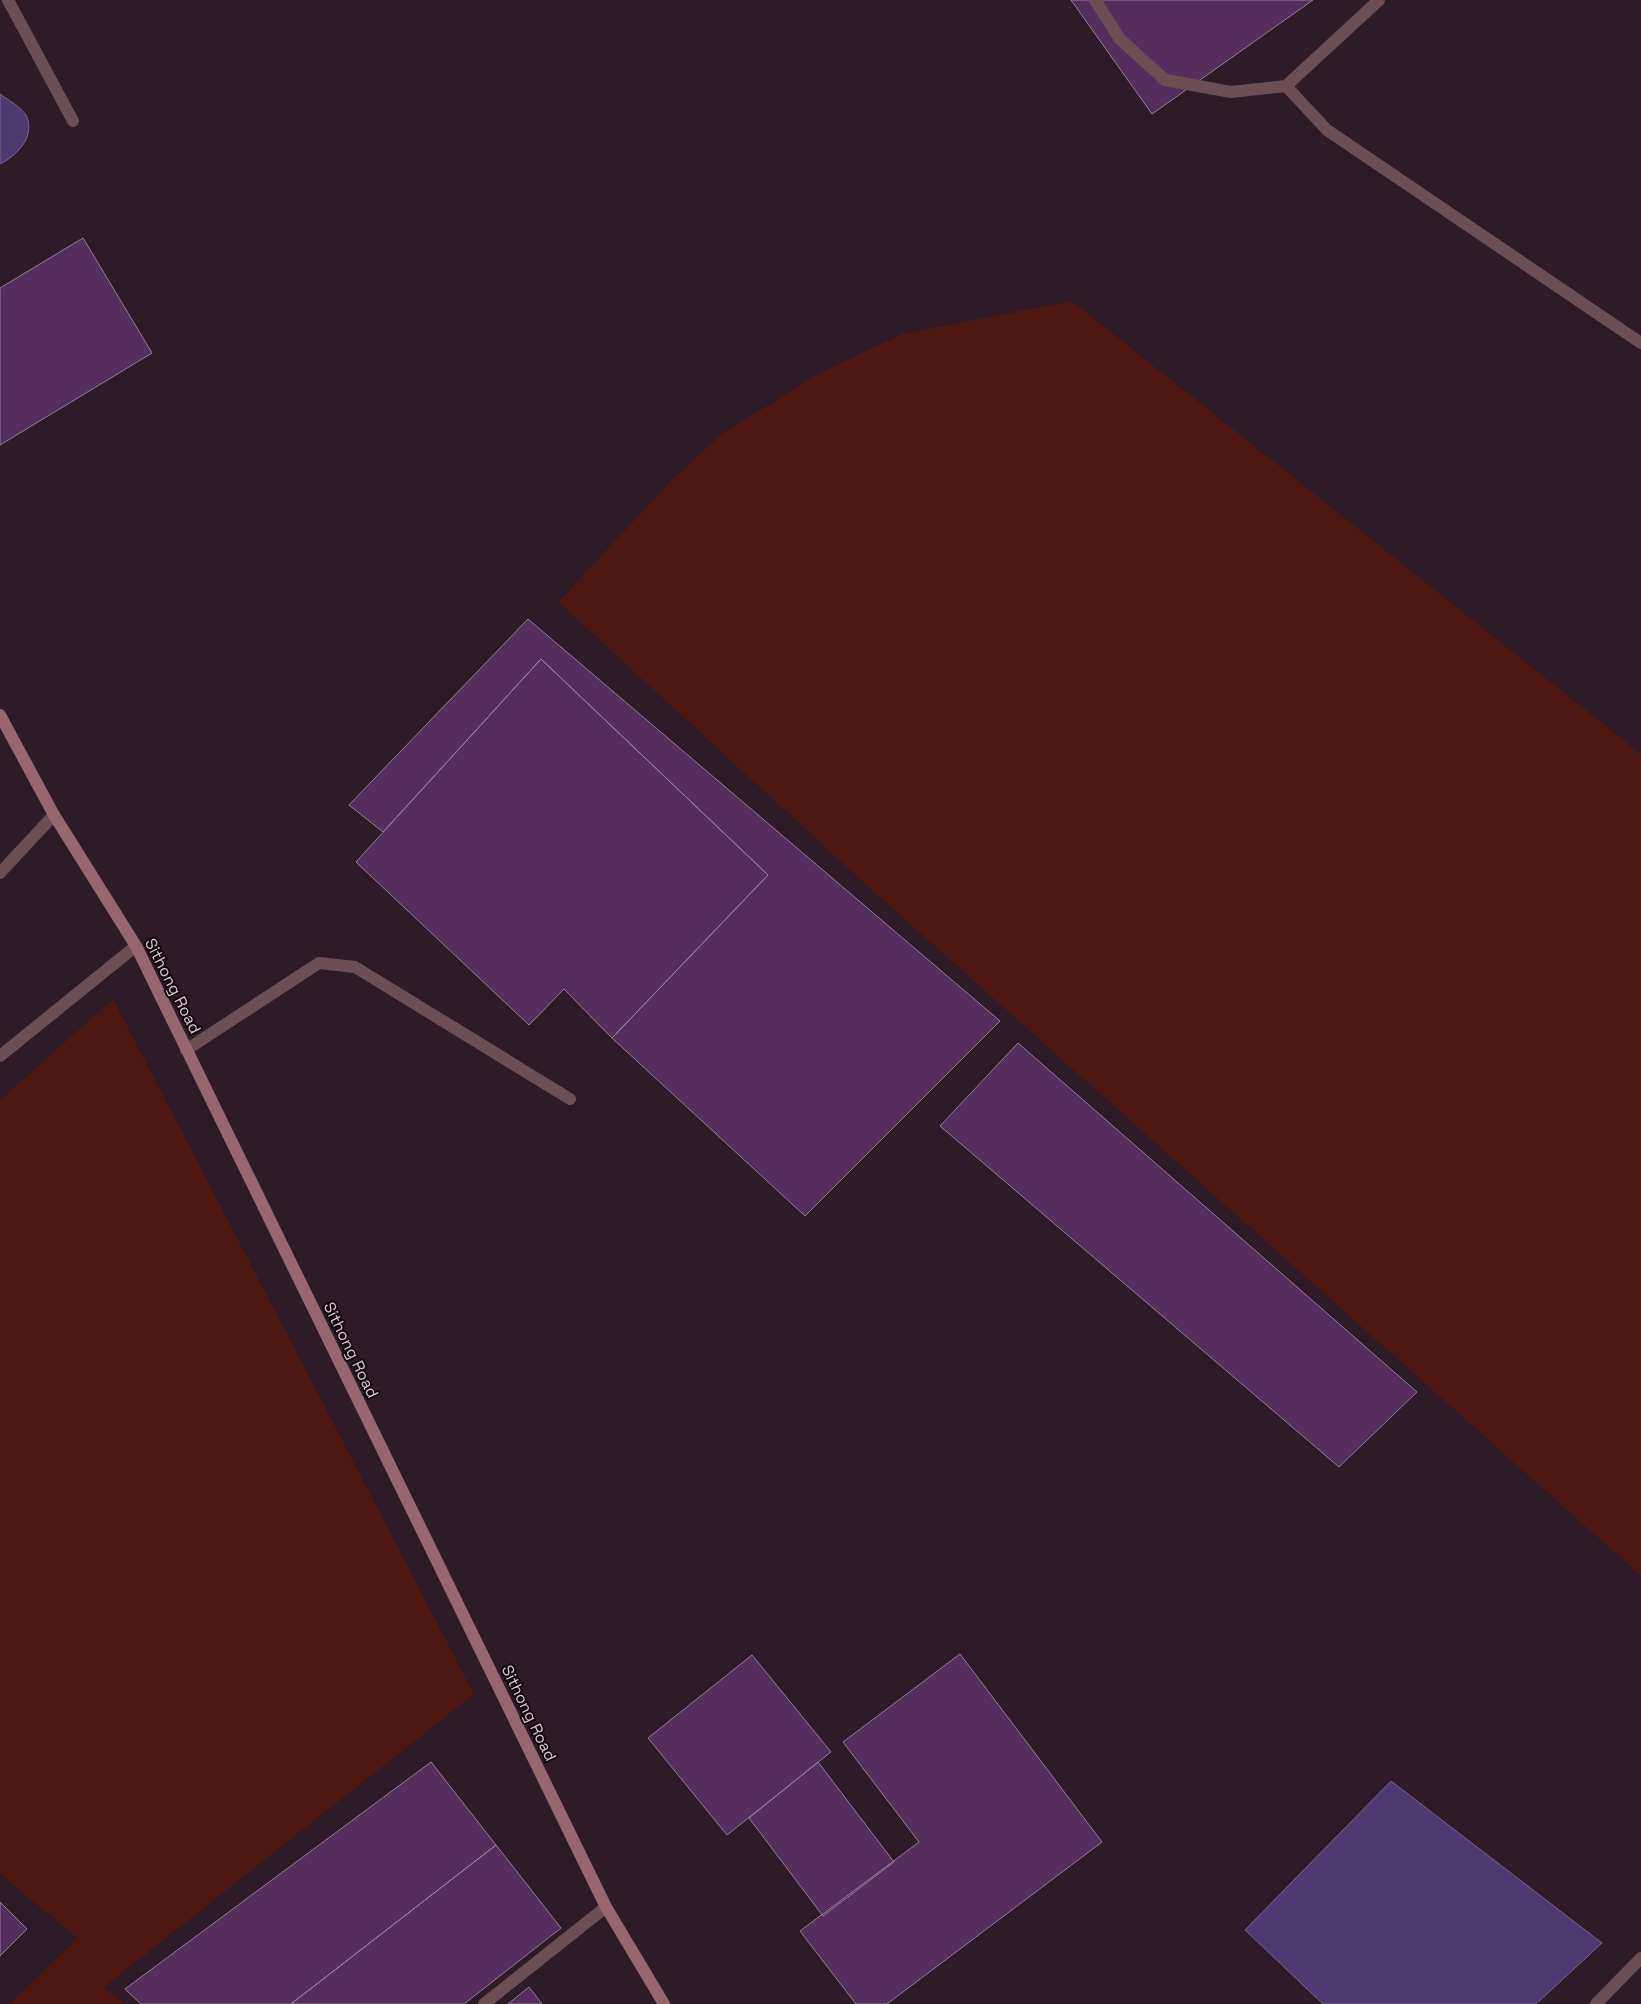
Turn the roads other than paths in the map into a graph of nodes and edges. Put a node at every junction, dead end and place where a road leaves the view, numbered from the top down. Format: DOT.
graph roads {
  1 [pos="8,0"];
  2 [pos="1095,0"];
  3 [pos="1379,0"];
  4 [pos="1286,86"];
  5 [pos="73,121"];
  6 [pos="1641,342"];
  7 [pos="0,715"];
  8 [pos="54,815"];
  9 [pos="0,873"];
  10 [pos="136,946"];
  11 [pos="186,1050"];
  12 [pos="0,1056"];
  13 [pos="570,1099"];
  14 [pos="606,1907"];
  15 [pos="1641,1958"];
  16 [pos="484,2004"];
  17 [pos="664,2004"];
  18 [pos="1596,2004"];
  1 -- 5 [label="street"];
  2 -- 4 [label="street"];
  3 -- 4 [label="street"];
  4 -- 6 [label="street"];
  7 -- 8 [label="main road, Sithong Road"];
  8 -- 9 [label="street"];
  8 -- 10 [label="main road, Sithong Road"];
  10 -- 11 [label="main road, Sithong Road"];
  10 -- 12 [label="street"];
  11 -- 13 [label="street"];
  11 -- 14 [label="main road, Sithong Road"];
  14 -- 16 [label="street"];
  14 -- 17 [label="main road, Sithong Road"];
  15 -- 18 [label="street"];
}
